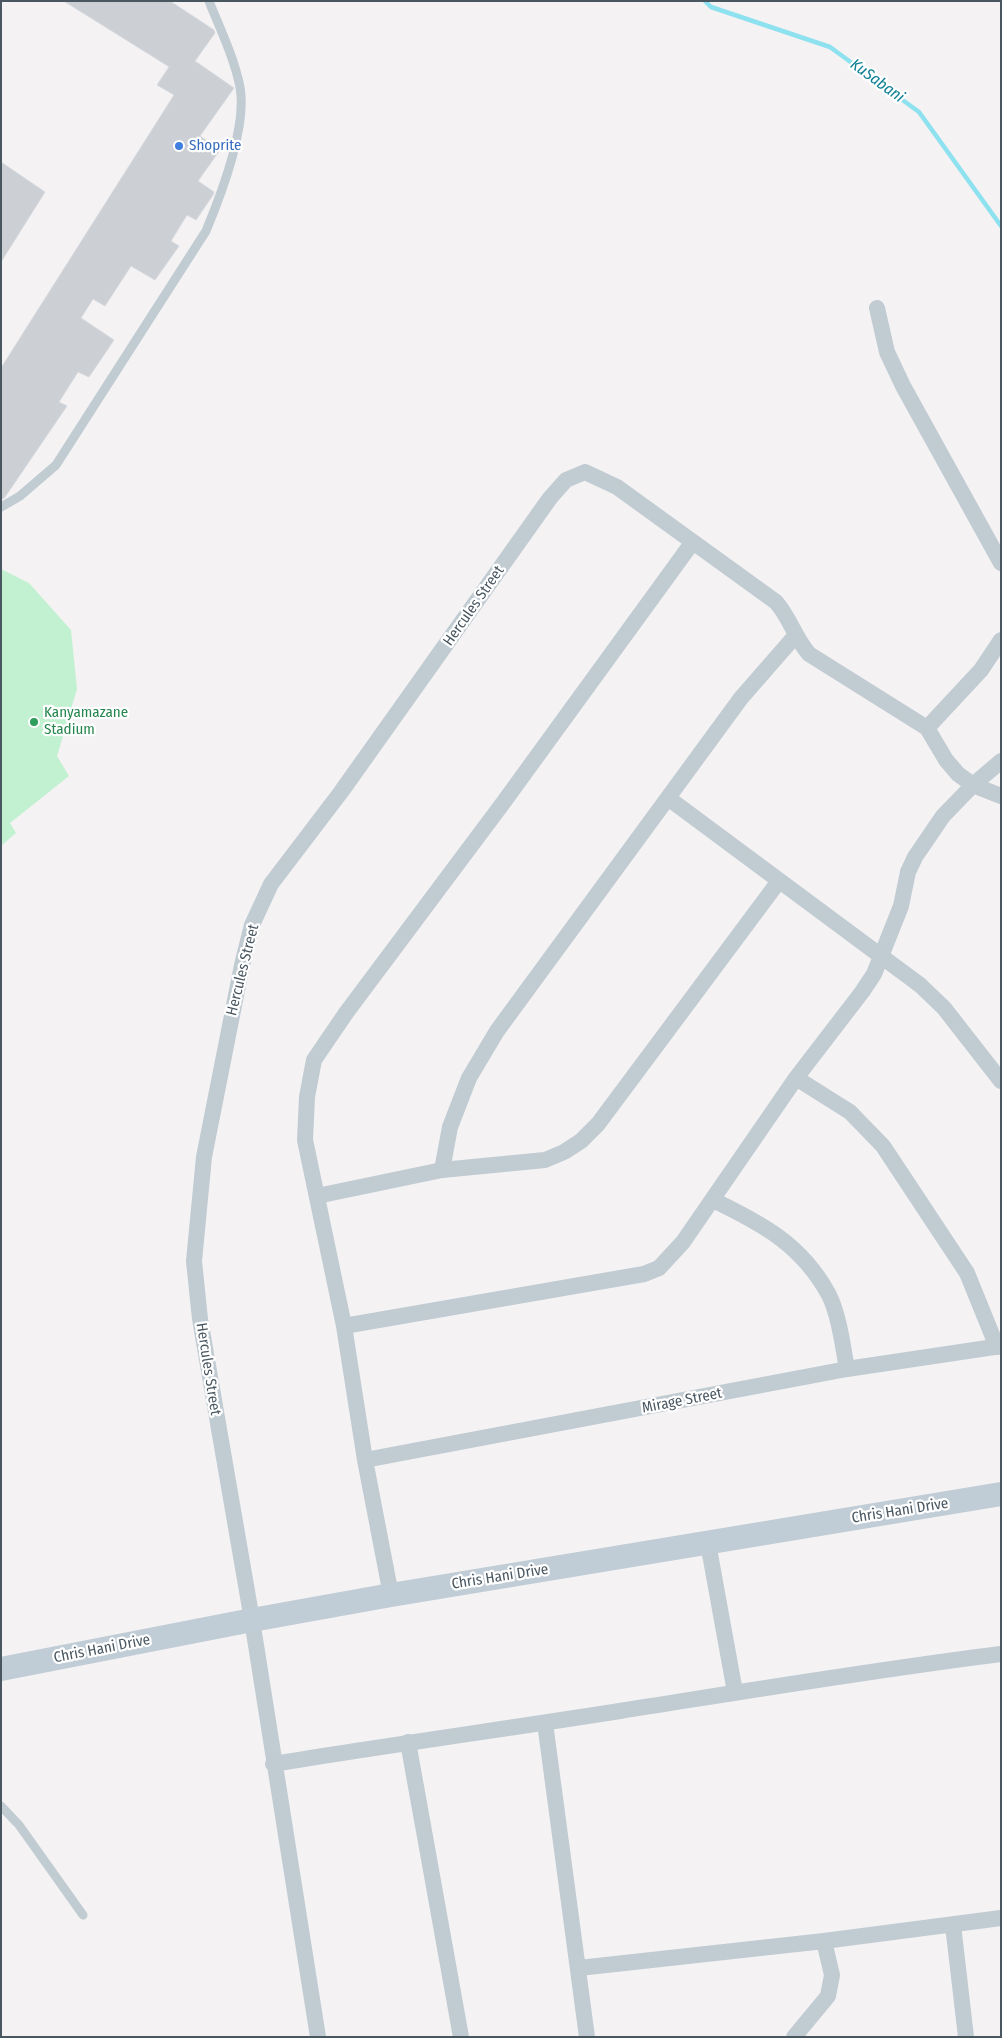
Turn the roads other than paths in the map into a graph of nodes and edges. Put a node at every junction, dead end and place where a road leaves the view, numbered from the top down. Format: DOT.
graph roads {
  1 [pos="208,1"];
  2 [pos="877,308"];
  3 [pos="1,507"];
  4 [pos="692,542"];
  5 [pos="1001,563"];
  6 [pos="796,635"];
  7 [pos="1001,640"];
  8 [pos="927,728"];
  9 [pos="1001,761"];
  10 [pos="973,785"];
  11 [pos="1001,796"];
  12 [pos="668,798"];
  13 [pos="779,881"];
  14 [pos="881,955"];
  15 [pos="796,1078"];
  16 [pos="1001,1081"];
  17 [pos="442,1170"];
  18 [pos="318,1196"];
  19 [pos="714,1200"];
  20 [pos="344,1326"];
  21 [pos="999,1347"];
  22 [pos="848,1369"];
  23 [pos="365,1460"];
  24 [pos="1001,1494"];
  25 [pos="708,1543"];
  26 [pos="391,1595"];
  27 [pos="252,1620"];
  28 [pos="1001,1654"];
  29 [pos="1,1669"];
  30 [pos="734,1692"];
  31 [pos="545,1723"];
  32 [pos="408,1742"];
  33 [pos="273,1764"];
  34 [pos="1,1806"];
  35 [pos="83,1915"];
  36 [pos="1001,1918"];
  37 [pos="953,1925"];
  38 [pos="824,1941"];
  39 [pos="579,1968"];
  40 [pos="318,2037"];
  41 [pos="461,2037"];
  42 [pos="587,2037"];
  43 [pos="794,2037"];
  44 [pos="966,2037"];
  1 -- 3 [label="lane"];
  2 -- 5 [label="street"];
  4 -- 6 [label="street, Hercules Street"];
  4 -- 18 [label="street"];
  4 -- 27 [label="street, Hercules Street"];
  6 -- 8 [label="street, Hercules Street"];
  6 -- 12 [label="street"];
  7 -- 8 [label="street"];
  8 -- 10 [label="street"];
  9 -- 10 [label="street"];
  10 -- 11 [label="street"];
  10 -- 14 [label="street"];
  12 -- 13 [label="street"];
  12 -- 17 [label="street"];
  13 -- 14 [label="street"];
  13 -- 17 [label="street"];
  14 -- 15 [label="street"];
  14 -- 16 [label="street"];
  15 -- 19 [label="street"];
  15 -- 21 [label="street"];
  17 -- 18 [label="street"];
  18 -- 20 [label="street"];
  19 -- 20 [label="street"];
  19 -- 22 [label="street"];
  20 -- 23 [label="street"];
  21 -- 22 [label="street, Mirage Street"];
  22 -- 23 [label="street, Mirage Street"];
  23 -- 26 [label="street"];
  24 -- 25 [label="street, Chris Hani Drive"];
  25 -- 26 [label="street, Chris Hani Drive"];
  25 -- 30 [label="street"];
  26 -- 27 [label="street, Chris Hani Drive"];
  27 -- 29 [label="street, Chris Hani Drive"];
  27 -- 33 [label="street, Hercules Street"];
  28 -- 30 [label="street"];
  30 -- 31 [label="street"];
  31 -- 32 [label="street"];
  31 -- 39 [label="street"];
  32 -- 33 [label="street"];
  32 -- 41 [label="street"];
  33 -- 40 [label="street, Hercules Street"];
  34 -- 35 [label="lane"];
  36 -- 37 [label="street"];
  37 -- 38 [label="street"];
  37 -- 44 [label="street"];
  38 -- 39 [label="street"];
  38 -- 43 [label="street"];
  39 -- 42 [label="street"];
}
